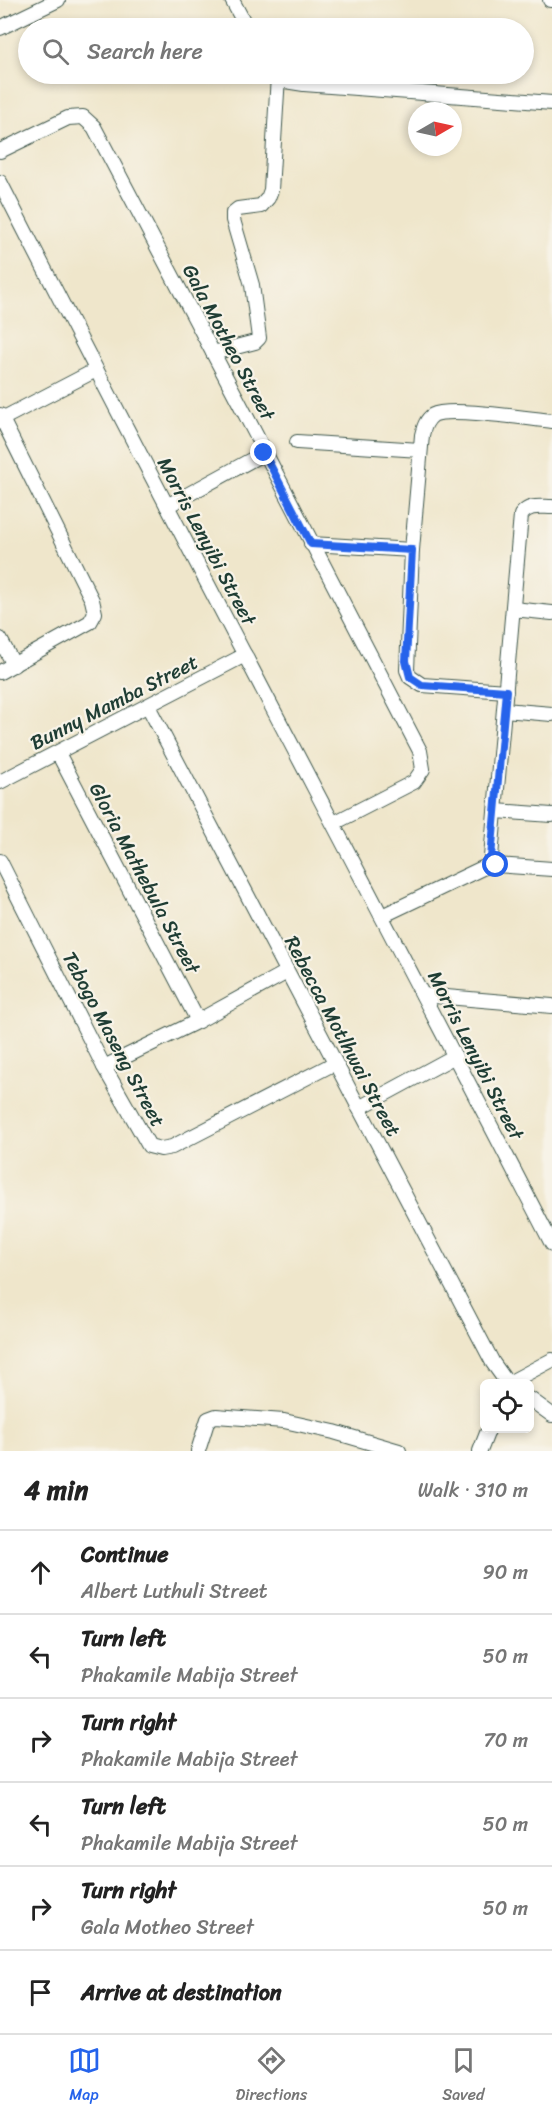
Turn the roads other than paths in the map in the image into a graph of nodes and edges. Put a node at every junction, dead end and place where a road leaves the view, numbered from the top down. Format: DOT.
graph roads {
  1 [pos="232,0"];
  2 [pos="52,1"];
  3 [pos="19,18"];
  4 [pos="242,18"];
  5 [pos="18,19"];
  6 [pos="0,28"];
  7 [pos="276,84"];
  8 [pos="304,84"];
  9 [pos="552,103"];
  10 [pos="0,151"];
  11 [pos="0,182"];
  12 [pos="213,353"];
  13 [pos="96,370"];
  14 [pos="1,418"];
  15 [pos="552,421"];
  16 [pos="297,442"];
  17 [pos="420,450"];
  18 [pos="264,453"];
  19 [pos="167,506"];
  20 [pos="552,507"];
  21 [pos="311,544"];
  22 [pos="412,550"];
  23 [pos="513,609"];
  24 [pos="552,613"];
  25 [pos="0,639"];
  26 [pos="245,655"];
  27 [pos="14,665"];
  28 [pos="0,672"];
  29 [pos="506,691"];
  30 [pos="148,706"];
  31 [pos="504,710"];
  32 [pos="552,714"];
  33 [pos="58,753"];
  34 [pos="0,782"];
  35 [pos="496,811"];
  36 [pos="552,815"];
  37 [pos="334,823"];
  38 [pos="0,861"];
  39 [pos="493,862"];
  40 [pos="552,869"];
  41 [pos="382,916"];
  42 [pos="287,972"];
  43 [pos="423,995"];
  44 [pos="552,1006"];
  45 [pos="198,1021"];
  46 [pos="455,1056"];
  47 [pos="335,1063"];
  48 [pos="104,1067"];
  49 [pos="359,1108"];
  50 [pos="552,1244"];
  51 [pos="552,1360"];
  52 [pos="504,1379"];
  53 [pos="515,1379"];
  54 [pos="534,1402"];
  55 [pos="552,1415"];
  56 [pos="487,1433"];
  57 [pos="198,1451"];
  58 [pos="399,1451"];
  59 [pos="480,1451"];
  1 -- 4 [label="street"];
  2 -- 3 [label="street"];
  5 -- 6 [label="street"];
  7 -- 12 [label="street"];
  8 -- 9 [label="street"];
  10 -- 12 [label="street, Gala Motheo Street"];
  11 -- 13 [label="street, Morris Lenyibi Street"];
  12 -- 18 [label="street, Gala Motheo Street"];
  13 -- 14 [label="street"];
  13 -- 19 [label="street, Morris Lenyibi Street"];
  14 -- 27 [label="street"];
  15 -- 17 [label="street"];
  16 -- 17 [label="street"];
  17 -- 22 [label="street"];
  18 -- 19 [label="street"];
  18 -- 21 [label="street, Gala Motheo Street"];
  19 -- 26 [label="street, Morris Lenyibi Street"];
  20 -- 23 [label="street"];
  21 -- 22 [label="street"];
  21 -- 37 [label="street, Gala Motheo Street"];
  22 -- 29 [label="street"];
  23 -- 24 [label="street"];
  23 -- 29 [label="street"];
  25 -- 27 [label="street"];
  26 -- 30 [label="street, Bunny Mamba Street"];
  26 -- 37 [label="street, Morris Lenyibi Street"];
  27 -- 28 [label="street"];
  29 -- 31 [label="street"];
  30 -- 33 [label="street, Bunny Mamba Street"];
  30 -- 42 [label="street, Rebecca Motlhwai Street"];
  31 -- 32 [label="street"];
  31 -- 35 [label="street"];
  33 -- 34 [label="street, Bunny Mamba Street"];
  33 -- 45 [label="street, Gloria Mathebula Street"];
  35 -- 36 [label="street"];
  35 -- 39 [label="street"];
  37 -- 41 [label="street, Morris Lenyibi Street"];
  38 -- 48 [label="street, Tebogo Maseng Street"];
  39 -- 40 [label="street"];
  39 -- 41 [label="street"];
  41 -- 43 [label="street, Morris Lenyibi Street"];
  42 -- 45 [label="street"];
  42 -- 47 [label="street, Rebecca Motlhwai Street"];
  43 -- 44 [label="street"];
  43 -- 46 [label="street, Morris Lenyibi Street"];
  45 -- 48 [label="street"];
  46 -- 49 [label="street"];
  46 -- 50 [label="street, Morris Lenyibi Street"];
  47 -- 48 [label="street, Tebogo Maseng Street"];
  47 -- 49 [label="street, Rebecca Motlhwai Street"];
  49 -- 52 [label="street, Rebecca Motlhwai Street"];
  51 -- 53 [label="street"];
  54 -- 55 [label="street"];
  56 -- 59 [label="street"];
  57 -- 58 [label="street"];
}
